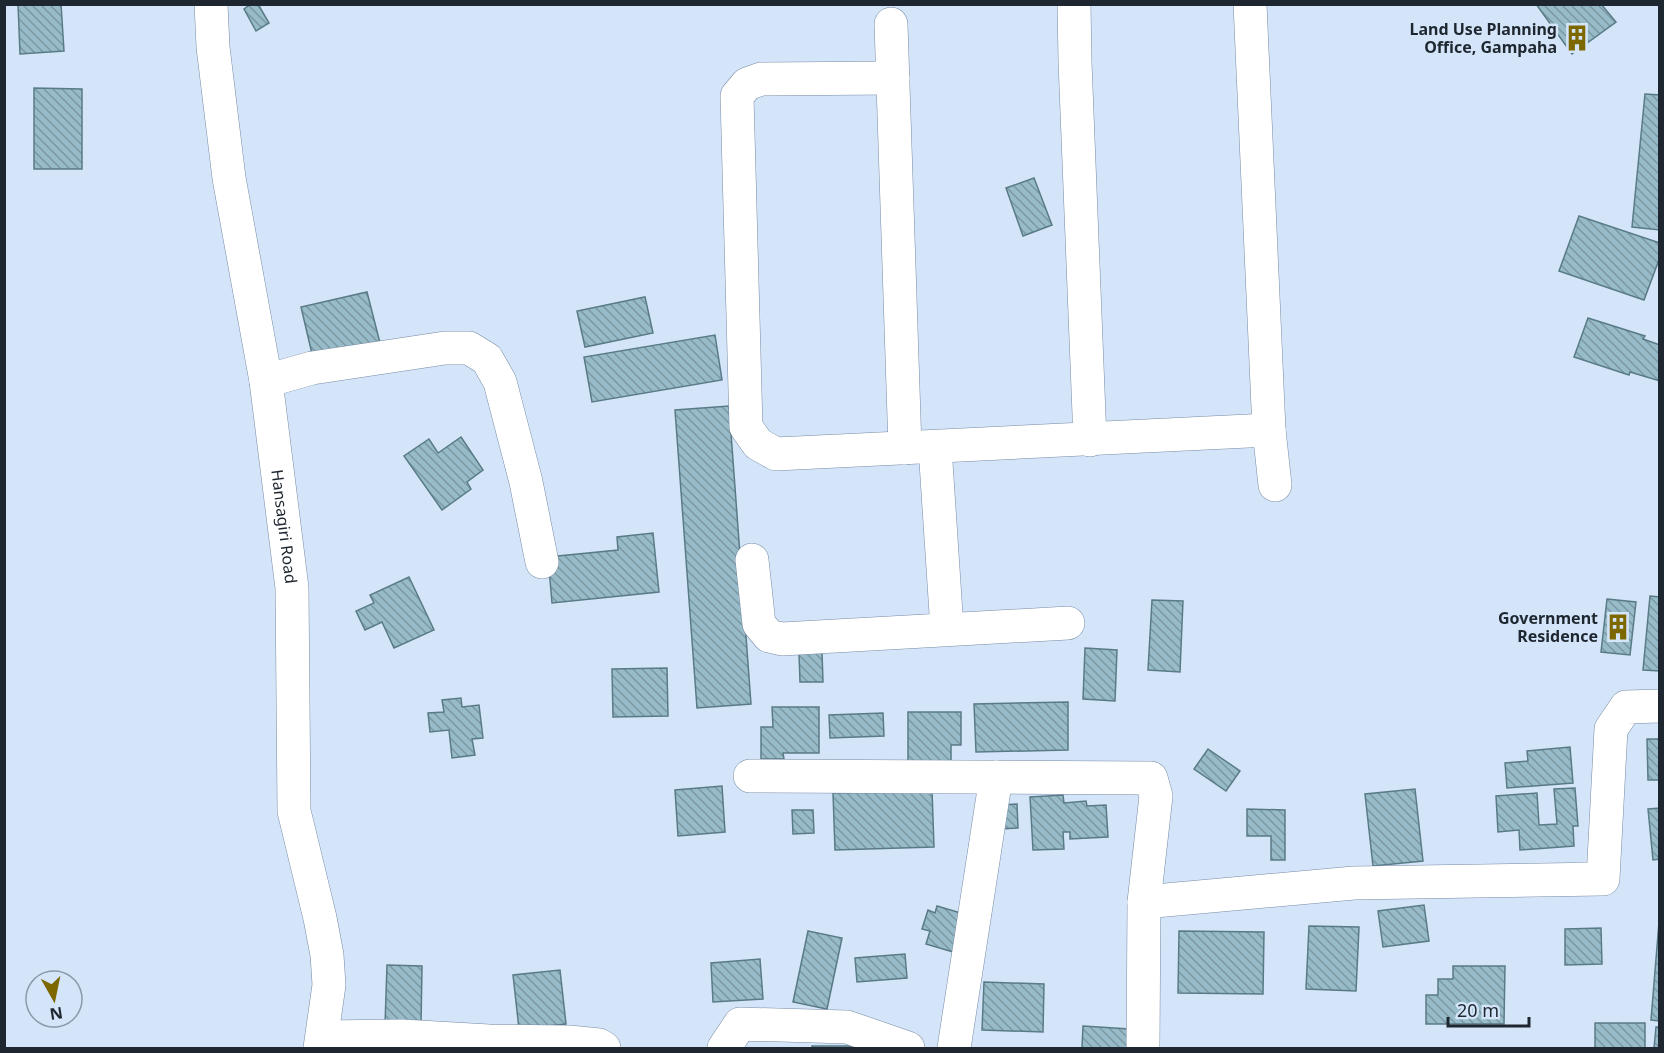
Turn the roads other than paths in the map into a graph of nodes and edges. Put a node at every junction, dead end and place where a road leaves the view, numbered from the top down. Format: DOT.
graph roads {
  1 [pos="211,4"];
  2 [pos="1074,4"];
  3 [pos="1250,4"];
  4 [pos="891,24"];
  5 [pos="893,78"];
  6 [pos="266,381"];
  7 [pos="1269,430"];
  8 [pos="1090,440"];
  9 [pos="920,447"];
  10 [pos="1275,485"];
  11 [pos="752,560"];
  12 [pos="542,562"];
  13 [pos="1068,623"];
  14 [pos="947,629"];
  15 [pos="1659,706"];
  16 [pos="750,776"];
  17 [pos="996,777"];
  18 [pos="1144,902"];
  19 [pos="322,1043"];
  20 [pos="604,1048"];
  21 [pos="724,1048"];
  22 [pos="908,1048"];
  23 [pos="954,1048"];
  24 [pos="1143,1048"];
  1 -- 6 [label="street, Hansagiri Road"];
  2 -- 8 [label="street"];
  3 -- 7 [label="street"];
  4 -- 5 [label="street"];
  5 -- 9 [label="street"];
  5 -- 9 [label="street"];
  6 -- 12 [label="street"];
  6 -- 19 [label="street, Hansagiri Road"];
  7 -- 8 [label="street"];
  7 -- 10 [label="street"];
  8 -- 9 [label="street"];
  9 -- 14 [label="street"];
  11 -- 14 [label="street"];
  13 -- 14 [label="street"];
  15 -- 18 [label="street"];
  16 -- 17 [label="street"];
  17 -- 18 [label="street"];
  17 -- 23 [label="street"];
  18 -- 24 [label="street"];
  19 -- 20 [label="street"];
  21 -- 22 [label="street"];
}
